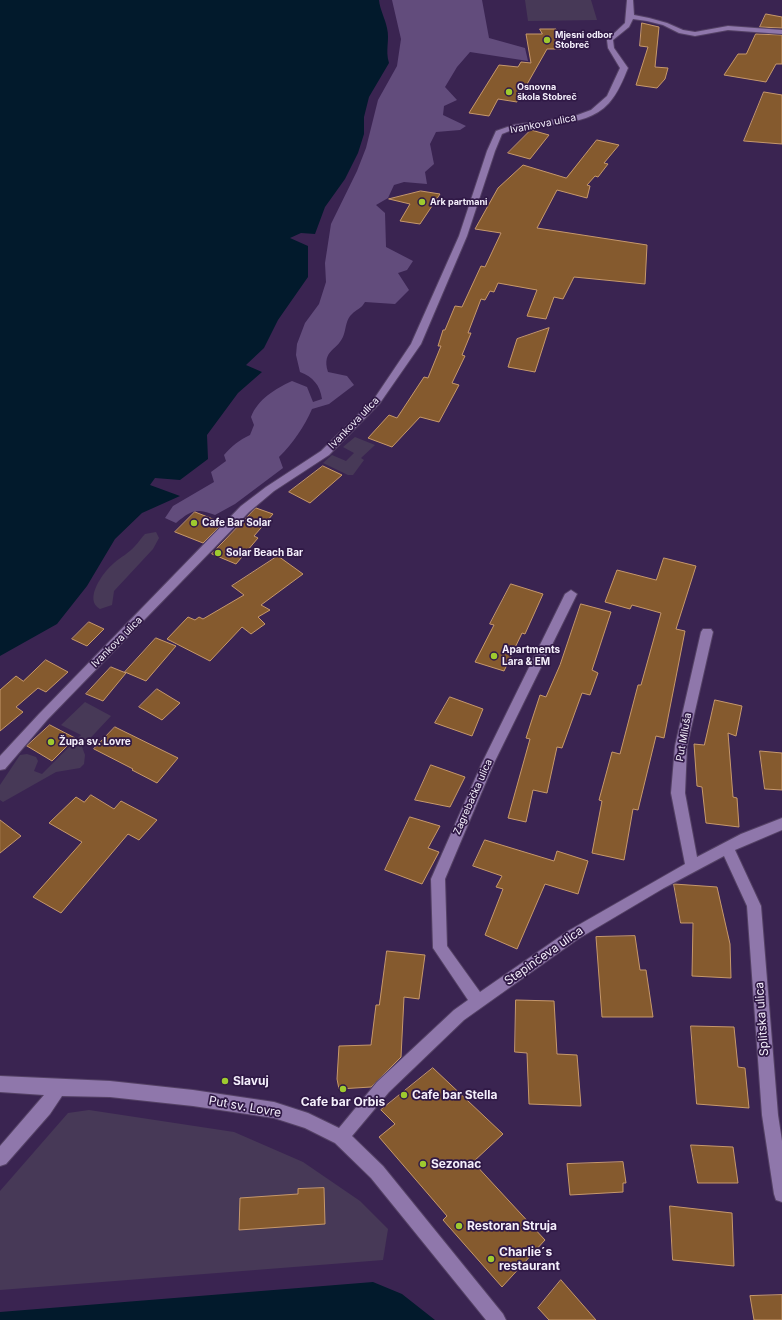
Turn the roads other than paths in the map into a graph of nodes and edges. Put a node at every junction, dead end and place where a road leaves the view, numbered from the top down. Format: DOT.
graph roads {
  1 [pos="630,0"];
  2 [pos="630,17"];
  3 [pos="782,32"];
  4 [pos="571,594"];
  5 [pos="708,632"];
  6 [pos="0,765"];
  7 [pos="782,824"];
  8 [pos="727,848"];
  9 [pos="692,866"];
  10 [pos="478,1002"];
  11 [pos="0,1084"];
  12 [pos="58,1088"];
  13 [pos="341,1138"];
  14 [pos="0,1158"];
  15 [pos="782,1194"];
  16 [pos="497,1320"];
  1 -- 2 [label="street"];
  2 -- 3 [label="street"];
  2 -- 6 [label="street, Ivankova ulica"];
  4 -- 10 [label="street, Zagrebačka ulica"];
  5 -- 9 [label="street, Put Miluša"];
  7 -- 8 [label="street, Stepinčeva ulica"];
  8 -- 9 [label="street, Stepinčeva ulica"];
  8 -- 15 [label="street, Splitska ulica"];
  9 -- 10 [label="street, Stepinčeva ulica"];
  10 -- 13 [label="street, Stepinčeva ulica"];
  11 -- 12 [label="street, Put sv. Lovre"];
  12 -- 13 [label="street, Put sv. Lovre"];
  12 -- 14 [label="street"];
  13 -- 16 [label="street, Put sv. Lovre"];
}
